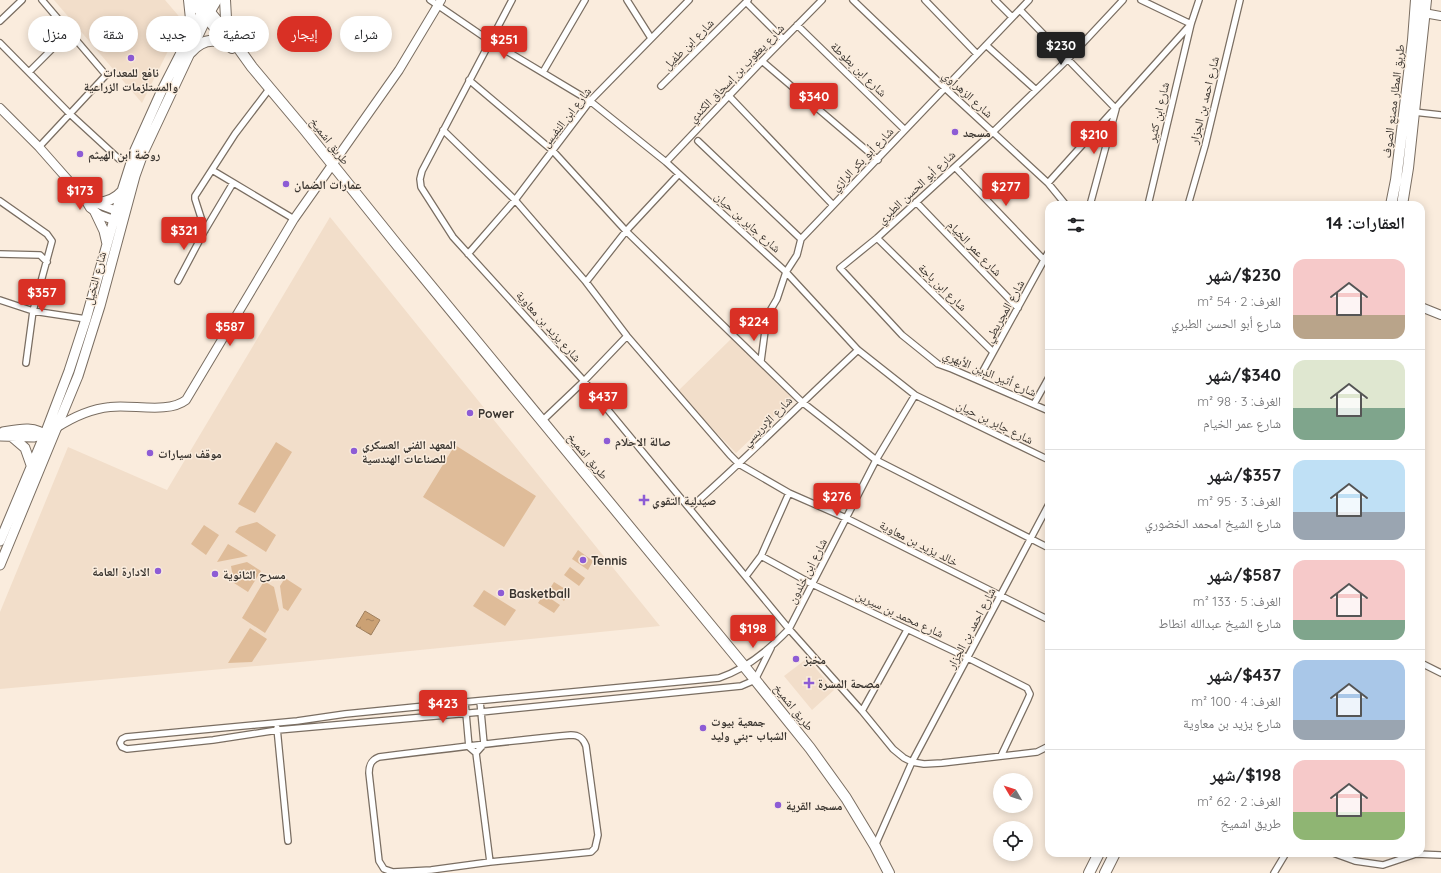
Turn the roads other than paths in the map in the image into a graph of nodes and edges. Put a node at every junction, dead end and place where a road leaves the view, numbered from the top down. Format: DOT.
graph roads {
  1 [pos="22,0"];
  2 [pos="42,0"];
  3 [pos="190,0"];
  4 [pos="217,0"];
  5 [pos="224,0"];
  6 [pos="430,0"];
  7 [pos="512,0"];
  8 [pos="585,0"];
  9 [pos="627,0"];
  10 [pos="689,0"];
  11 [pos="822,0"];
  12 [pos="853,0"];
  13 [pos="925,0"];
  14 [pos="995,0"];
  15 [pos="1029,0"];
  16 [pos="1123,0"];
  17 [pos="1141,0"];
  18 [pos="1199,0"];
  19 [pos="1240,0"];
  20 [pos="1416,0"];
  21 [pos="1426,0"];
  22 [pos="747,1"];
  23 [pos="440,2"];
  24 [pos="205,8"];
  25 [pos="1020,10"];
  26 [pos="1424,13"];
  27 [pos="56,16"];
  28 [pos="191,16"];
  29 [pos="211,16"];
  30 [pos="226,16"];
  31 [pos="1441,16"];
  32 [pos="1012,17"];
  33 [pos="0,20"];
  34 [pos="201,21"];
  35 [pos="1191,24"];
  36 [pos="797,25"];
  37 [pos="651,38"];
  38 [pos="783,39"];
  39 [pos="1417,40"];
  40 [pos="490,41"];
  41 [pos="0,43"];
  42 [pos="986,45"];
  43 [pos="81,46"];
  44 [pos="49,52"];
  45 [pos="182,52"];
  46 [pos="191,52"];
  47 [pos="240,52"];
  48 [pos="977,54"];
  49 [pos="1067,60"];
  50 [pos="762,61"];
  51 [pos="29,72"];
  52 [pos="543,72"];
  53 [pos="470,80"];
  54 [pos="661,86"];
  55 [pos="270,88"];
  56 [pos="945,88"];
  57 [pos="1036,90"];
  58 [pos="729,96"];
  59 [pos="590,101"];
  60 [pos="0,108"];
  61 [pos="1116,109"];
  62 [pos="1414,112"];
  63 [pos="70,114"];
  64 [pos="1441,115"];
  65 [pos="443,130"];
  66 [pos="905,130"];
  67 [pos="993,132"];
  68 [pos="698,141"];
  69 [pos="39,147"];
  70 [pos="553,151"];
  71 [pos="119,159"];
  72 [pos="878,160"];
  73 [pos="666,162"];
  74 [pos="332,165"];
  75 [pos="954,167"];
  76 [pos="212,170"];
  77 [pos="679,174"];
  78 [pos="233,182"];
  79 [pos="1048,183"];
  80 [pos="122,191"];
  81 [pos="84,198"];
  82 [pos="515,200"];
  83 [pos="0,201"];
  84 [pos="1063,201"];
  85 [pos="1091,201"];
  86 [pos="1149,201"];
  87 [pos="1189,201"];
  88 [pos="1392,201"];
  89 [pos="1403,201"];
  90 [pos="94,202"];
  91 [pos="916,202"];
  92 [pos="833,205"];
  93 [pos="94,212"];
  94 [pos="119,217"];
  95 [pos="294,219"];
  96 [pos="205,230"];
  97 [pos="626,231"];
  98 [pos="877,238"];
  99 [pos="801,239"];
  100 [pos="107,244"];
  101 [pos="0,254"];
  102 [pos="468,254"];
  103 [pos="1044,260"];
  104 [pos="47,262"];
  105 [pos="840,268"];
  106 [pos="786,272"];
  107 [pos="178,281"];
  108 [pos="586,282"];
  109 [pos="0,300"];
  110 [pos="1018,308"];
  111 [pos="1425,308"];
  112 [pos="33,311"];
  113 [pos="1441,314"];
  114 [pos="86,319"];
  115 [pos="626,336"];
  116 [pos="858,350"];
  117 [pos="994,352"];
  118 [pos="761,361"];
  119 [pos="26,363"];
  120 [pos="978,380"];
  121 [pos="584,381"];
  122 [pos="1045,384"];
  123 [pos="916,395"];
  124 [pos="802,402"];
  125 [pos="1034,404"];
  126 [pos="1045,409"];
  127 [pos="54,410"];
  128 [pos="542,421"];
  129 [pos="30,428"];
  130 [pos="56,428"];
  131 [pos="0,432"];
  132 [pos="0,436"];
  133 [pos="10,436"];
  134 [pos="47,438"];
  135 [pos="1045,458"];
  136 [pos="876,460"];
  137 [pos="739,464"];
  138 [pos="31,465"];
  139 [pos="789,493"];
  140 [pos="690,508"];
  141 [pos="1045,512"];
  142 [pos="846,518"];
  143 [pos="1031,539"];
  144 [pos="0,541"];
  145 [pos="1045,546"];
  146 [pos="762,556"];
  147 [pos="0,565"];
  148 [pos="746,576"];
  149 [pos="812,584"];
  150 [pos="1001,596"];
  151 [pos="1045,618"];
  152 [pos="789,629"];
  153 [pos="907,630"];
  154 [pos="771,648"];
  155 [pos="968,658"];
  156 [pos="1425,665"];
  157 [pos="744,666"];
  158 [pos="1441,673"];
  159 [pos="756,680"];
  160 [pos="480,701"];
  161 [pos="465,702"];
  162 [pos="862,711"];
  163 [pos="481,712"];
  164 [pos="466,713"];
  165 [pos="277,722"];
  166 [pos="211,728"];
  167 [pos="278,730"];
  168 [pos="213,740"];
  169 [pos="484,744"];
  170 [pos="469,746"];
  171 [pos="1045,748"];
  172 [pos="476,753"];
  173 [pos="1001,756"];
  174 [pos="912,762"];
  175 [pos="288,841"];
  176 [pos="875,846"];
  177 [pos="1425,854"];
  178 [pos="1441,855"];
  179 [pos="1097,857"];
  180 [pos="1113,857"];
  181 [pos="1284,857"];
  182 [pos="1344,857"];
  183 [pos="1407,857"];
  184 [pos="490,862"];
  185 [pos="889,873"];
  186 [pos="1089,873"];
  187 [pos="1106,873"];
  188 [pos="1274,873"];
  1 -- 33 [label="street"];
  2 -- 27 [label="street"];
  3 -- 24 [label="highway, طريق اشميخ"];
  3 -- 28 [label="highway"];
  4 -- 24 [label="main road, شارع النخيل"];
  5 -- 30 [label="highway"];
  6 -- 23 [label="street, شارع جابر بن حيان"];
  7 -- 40 [label="street, شارع يزيد بن معاوية"];
  8 -- 52 [label="street"];
  9 -- 37 [label="street"];
  10 -- 37 [label="street, شارع ابن النفيس"];
  11 -- 36 [label="street, شارع يعقوب بن إسحاق الكندي"];
  12 -- 56 [label="street, شارع الزهراوي"];
  13 -- 48 [label="street"];
  14 -- 32 [label="street"];
  15 -- 25 [label="street, شارع أبو بكر الرازي"];
  16 -- 49 [label="street, شارع أبو الحسن الطبري"];
  17 -- 35 [label="street"];
  18 -- 35 [label="street, شارع ابن كثير"];
  19 -- 87 [label="street, شارع احمد بن الجزار"];
  20 -- 39 [label="highway, طريق المطار مصنع الصوف"];
  21 -- 26 [label="highway, طريق المطار مصنع الصوف"];
  22 -- 38 [label="street"];
  22 -- 54 [label="street, شارع ابن طفيل"];
  23 -- 40 [label="street, شارع جابر بن حيان"];
  23 -- 74 [label="main road"];
  24 -- 29 [label="highway, طريق اشميخ"];
  24 -- 34 [label="main road, شارع النخيل"];
  25 -- 32 [label="street, شارع أبو بكر الرازي"];
  25 -- 49 [label="street"];
  26 -- 31 [label="main road"];
  26 -- 39 [label="highway, طريق المطار مصنع الصوف"];
  32 -- 42 [label="street, شارع أبو بكر الرازي"];
  35 -- 61 [label="street"];
  35 -- 86 [label="street, شارع ابن كثير"];
  36 -- 38 [label="street, شارع يعقوب بن إسحاق الكندي"];
  36 -- 66 [label="street, شارع ابن بطوطة"];
  37 -- 59 [label="street, شارع ابن النفيس"];
  38 -- 50 [label="street, شارع يعقوب بن إسحاق الكندي"];
  39 -- 62 [label="highway, طريق المطار مصنع الصوف"];
  39 -- 88 [label="highway, طريق المطار مصنع الصوف"];
  40 -- 52 [label="street, شارع جابر بن حيان"];
  40 -- 53 [label="street, شارع يزيد بن معاوية"];
  41 -- 51 [label="street"];
  42 -- 48 [label="street, شارع أبو بكر الرازي"];
  42 -- 57 [label="street"];
  43 -- 63 [label="street"];
  44 -- 51 [label="street"];
  45 -- 80 [label="main road, شارع النخيل"];
  46 -- 94 [label="main road, شارع النخيل"];
  47 -- 55 [label="highway, طريق اشميخ"];
  48 -- 56 [label="street, شارع أبو بكر الرازي"];
  49 -- 57 [label="street, شارع أبو الحسن الطبري"];
  49 -- 61 [label="street"];
  50 -- 58 [label="street, شارع يعقوب بن إسحاق الكندي"];
  50 -- 72 [label="street"];
  51 -- 63 [label="street"];
  52 -- 59 [label="street, شارع جابر بن حيان"];
  53 -- 65 [label="street, شارع يزيد بن معاوية"];
  53 -- 70 [label="street"];
  55 -- 74 [label="highway, طريق اشميخ"];
  55 -- 76 [label="street"];
  56 -- 66 [label="street, شارع أبو بكر الرازي"];
  56 -- 67 [label="street, شارع الزهراوي"];
  57 -- 67 [label="street, شارع أبو الحسن الطبري"];
  58 -- 73 [label="street, شارع يعقوب بن إسحاق الكندي"];
  58 -- 92 [label="street"];
  59 -- 70 [label="street, شارع ابن النفيس"];
  59 -- 73 [label="street, شارع جابر بن حيان"];
  60 -- 69 [label="main road"];
  61 -- 79 [label="street"];
  61 -- 85 [label="street"];
  62 -- 64 [label="street"];
  62 -- 89 [label="highway, طريق المطار مصنع الصوف"];
  63 -- 69 [label="street"];
  63 -- 71 [label="street"];
  65 -- 82 [label="street, خالد يزيد بن معاوية"];
  65 -- 102 [label="street, شارع يزيد بن معاوية"];
  66 -- 72 [label="street, شارع أبو بكر الرازي"];
  67 -- 75 [label="street, شارع أبو الحسن الطبري"];
  67 -- 79 [label="street, شارع الزهراوي"];
  68 -- 99 [label="street"];
  69 -- 81 [label="main road"];
  70 -- 82 [label="street, شارع ابن النفيس"];
  70 -- 97 [label="street"];
  72 -- 92 [label="street, شارع أبو بكر الرازي"];
  73 -- 77 [label="street, شارع جابر بن حيان"];
  74 -- 95 [label="main road"];
  74 -- 128 [label="highway, طريق اشميخ"];
  75 -- 91 [label="street, شارع أبو الحسن الطبري"];
  75 -- 103 [label="street"];
  76 -- 78 [label="street"];
  76 -- 96 [label="street"];
  77 -- 97 [label="street"];
  77 -- 106 [label="street, شارع جابر بن حيان"];
  78 -- 95 [label="street"];
  78 -- 96 [label="street"];
  79 -- 84 [label="street, شارع الزهراوي"];
  80 -- 90 [label="main road"];
  80 -- 94 [label="main road, شارع النخيل"];
  81 -- 90 [label="main road"];
  81 -- 93 [label="main road"];
  82 -- 102 [label="street, شارع ابن النفيس"];
  82 -- 108 [label="street, خالد يزيد بن معاوية"];
  83 -- 104 [label="street"];
  90 -- 94 [label="main road"];
  91 -- 98 [label="street, شارع أبو الحسن الطبري"];
  91 -- 110 [label="street, شارع عمر الخيام"];
  92 -- 99 [label="street, شارع أبو بكر الرازي"];
  93 -- 94 [label="main road"];
  93 -- 100 [label="main road"];
  94 -- 100 [label="main road, شارع النخيل"];
  94 -- 130 [label="main road, شارع النخيل"];
  95 -- 130 [label="main road"];
  96 -- 107 [label="street"];
  97 -- 108 [label="street"];
  97 -- 118 [label="street"];
  98 -- 105 [label="street, شارع أبو الحسن الطبري"];
  98 -- 117 [label="street, شارع ابن باجة"];
  99 -- 106 [label="street, شارع أبو بكر الرازي"];
  100 -- 114 [label="main road, شارع النخيل"];
  101 -- 104 [label="street"];
  102 -- 121 [label="street, شارع يزيد بن معاوية"];
  103 -- 110 [label="street, شارع المجريطي"];
  104 -- 112 [label="street"];
  105 -- 120 [label="street, شارع أثير الدين الأبهري"];
  106 -- 116 [label="street, شارع جابر بن حيان"];
  106 -- 118 [label="street, شارع أبو بكر الرازي"];
  108 -- 115 [label="street, خالد يزيد بن معاوية"];
  109 -- 112 [label="street"];
  110 -- 117 [label="street, شارع المجريطي"];
  111 -- 113 [label="main road"];
  112 -- 114 [label="street"];
  112 -- 119 [label="street"];
  114 -- 127 [label="main road, شارع النخيل"];
  115 -- 121 [label="street"];
  115 -- 137 [label="street, خالد يزيد بن معاوية"];
  116 -- 123 [label="street, شارع جابر بن حيان"];
  116 -- 124 [label="street, شارع الإدريسي"];
  117 -- 120 [label="street, شارع المجريطي"];
  118 -- 124 [label="street"];
  120 -- 125 [label="street, شارع أثير الدين الأبهري"];
  121 -- 128 [label="street"];
  121 -- 140 [label="street, شارع يزيد بن معاوية"];
  122 -- 125 [label="street"];
  123 -- 135 [label="street, شارع جابر بن حيان"];
  123 -- 136 [label="street, شارع ابن خلدون"];
  124 -- 136 [label="street"];
  124 -- 137 [label="street, شارع الإدريسي"];
  125 -- 126 [label="street, شارع أثير الدين الأبهري"];
  127 -- 129 [label="main road"];
  127 -- 134 [label="main road, شارع النخيل"];
  128 -- 157 [label="highway, طريق اشميخ"];
  129 -- 131 [label="main road"];
  129 -- 134 [label="main road"];
  130 -- 134 [label="main road"];
  132 -- 133 [label="main road"];
  133 -- 134 [label="main road"];
  133 -- 138 [label="main road"];
  134 -- 138 [label="main road, شارع النخيل"];
  134 -- 147 [label="main road, شارع النخيل"];
  136 -- 142 [label="street, شارع ابن خلدون"];
  136 -- 143 [label="street"];
  137 -- 139 [label="street, خالد يزيد بن معاوية"];
  137 -- 140 [label="street, شارع الإدريسي"];
  138 -- 144 [label="main road, شارع النخيل"];
  139 -- 142 [label="street, خالد يزيد بن معاوية"];
  139 -- 146 [label="street"];
  140 -- 148 [label="street, شارع يزيد بن معاوية"];
  141 -- 143 [label="street, شارع احمد بن الجزار"];
  142 -- 149 [label="street, شارع ابن خلدون"];
  142 -- 150 [label="street, خالد يزيد بن معاوية"];
  143 -- 145 [label="street"];
  143 -- 150 [label="street, شارع احمد بن الجزار"];
  146 -- 148 [label="street"];
  146 -- 149 [label="street, شارع محمد بن سيرين"];
  148 -- 152 [label="street, شارع يزيد بن معاوية"];
  149 -- 152 [label="street, شارع ابن خلدون"];
  149 -- 153 [label="street, شارع محمد بن سيرين"];
  150 -- 151 [label="street, خالد يزيد بن معاوية"];
  150 -- 155 [label="street, شارع احمد بن الجزار"];
  152 -- 154 [label="street, شارع ابن خلدون"];
  152 -- 162 [label="street, شارع يزيد بن معاوية"];
  153 -- 155 [label="street, شارع محمد بن سيرين"];
  153 -- 162 [label="street"];
  154 -- 157 [label="street"];
  154 -- 159 [label="street"];
  155 -- 173 [label="street, شارع محمد بن سيرين"];
  155 -- 174 [label="street, شارع احمد بن الجزار"];
  156 -- 158 [label="street"];
  157 -- 159 [label="highway, طريق اشميخ"];
  157 -- 160 [label="street"];
  159 -- 163 [label="street"];
  159 -- 176 [label="highway, طريق اشميخ"];
  160 -- 161 [label="street"];
  160 -- 163 [label="street"];
  161 -- 164 [label="street"];
  161 -- 165 [label="street"];
  162 -- 174 [label="street, شارع يزيد بن معاوية"];
  163 -- 164 [label="street"];
  163 -- 169 [label="street"];
  164 -- 167 [label="street"];
  164 -- 170 [label="street"];
  165 -- 166 [label="street"];
  165 -- 167 [label="street"];
  166 -- 168 [label="street"];
  166 -- 168 [label="street"];
  167 -- 168 [label="street"];
  167 -- 175 [label="street"];
  169 -- 170 [label="street"];
  169 -- 172 [label="street"];
  169 -- 184 [label="street"];
  170 -- 172 [label="street"];
  170 -- 184 [label="street"];
  171 -- 173 [label="street"];
  172 -- 184 [label="street"];
  173 -- 174 [label="street"];
  174 -- 176 [label="street, شارع احمد بن الجزار"];
  176 -- 185 [label="highway, طريق اشميخ"];
  177 -- 178 [label="street"];
  179 -- 186 [label="highway"];
  180 -- 187 [label="highway"];
  181 -- 188 [label="street"];
  182 -- 183 [label="street"];
}
